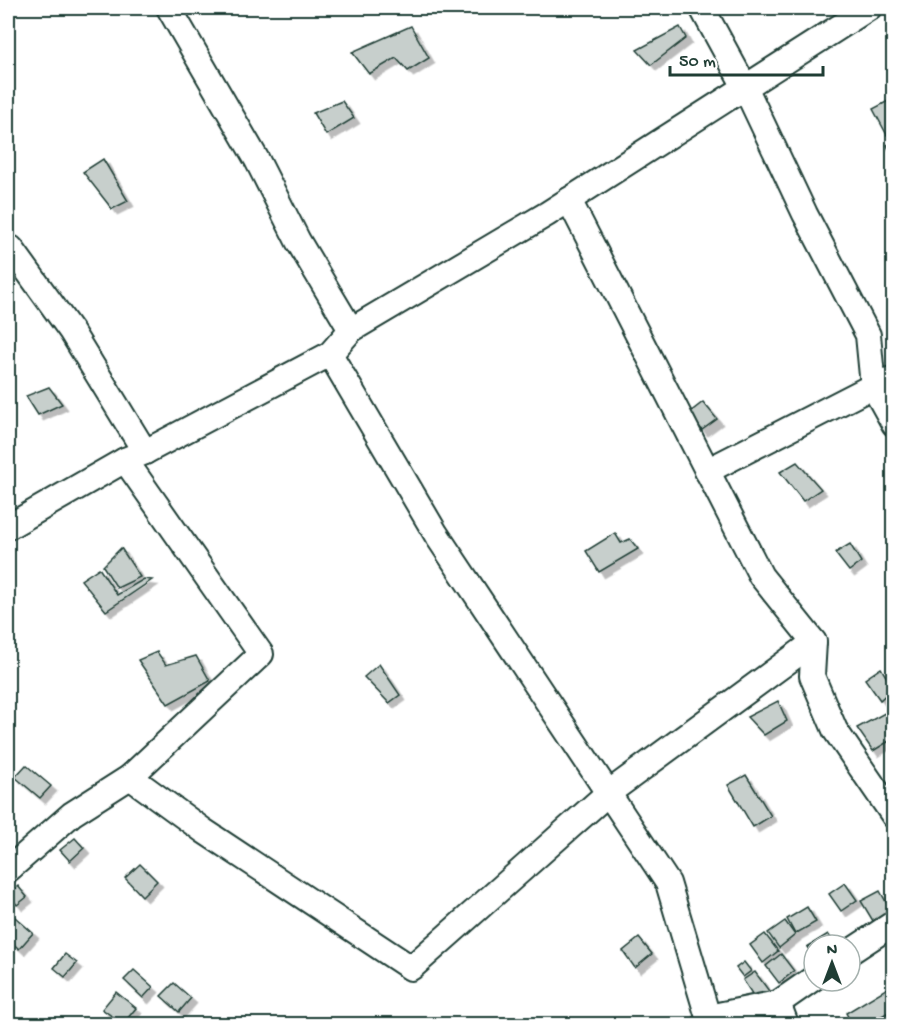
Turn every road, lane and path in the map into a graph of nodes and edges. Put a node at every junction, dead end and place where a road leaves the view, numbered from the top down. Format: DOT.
graph roads {
  1 [pos="169,8"];
  2 [pos="702,8"];
  3 [pos="869,8"];
  4 [pos="745,87"];
  5 [pos="569,200"];
  6 [pos="8,249"];
  7 [pos="351,330"];
  8 [pos="330,354"];
  9 [pos="883,382"];
  10 [pos="894,424"];
  11 [pos="135,456"];
  12 [pos="707,471"];
  13 [pos="8,527"];
  14 [pos="813,642"];
  15 [pos="130,777"];
  16 [pos="607,794"];
  17 [pos="894,816"];
  18 [pos="8,870"];
  19 [pos="894,923"];
  20 [pos="862,944"];
  21 [pos="802,992"];
  22 [pos="782,1014"];
  23 [pos="707,1021"];
  1 -- 7 [label="street"];
  2 -- 4 [label="street"];
  3 -- 4 [label="street"];
  4 -- 5 [label="street"];
  4 -- 9 [label="street"];
  5 -- 7 [label="street"];
  5 -- 12 [label="street"];
  6 -- 11 [label="street"];
  7 -- 8 [label="street"];
  8 -- 11 [label="street"];
  8 -- 16 [label="street"];
  9 -- 10 [label="street"];
  9 -- 12 [label="street"];
  11 -- 13 [label="street"];
  11 -- 15 [label="street"];
  12 -- 14 [label="street"];
  14 -- 16 [label="street"];
  14 -- 17 [label="street"];
  15 -- 16 [label="street"];
  15 -- 18 [label="street"];
  16 -- 23 [label="street"];
  19 -- 20 [label="street"];
  21 -- 22 [label="street"];
  22 -- 23 [label="street"];
}
